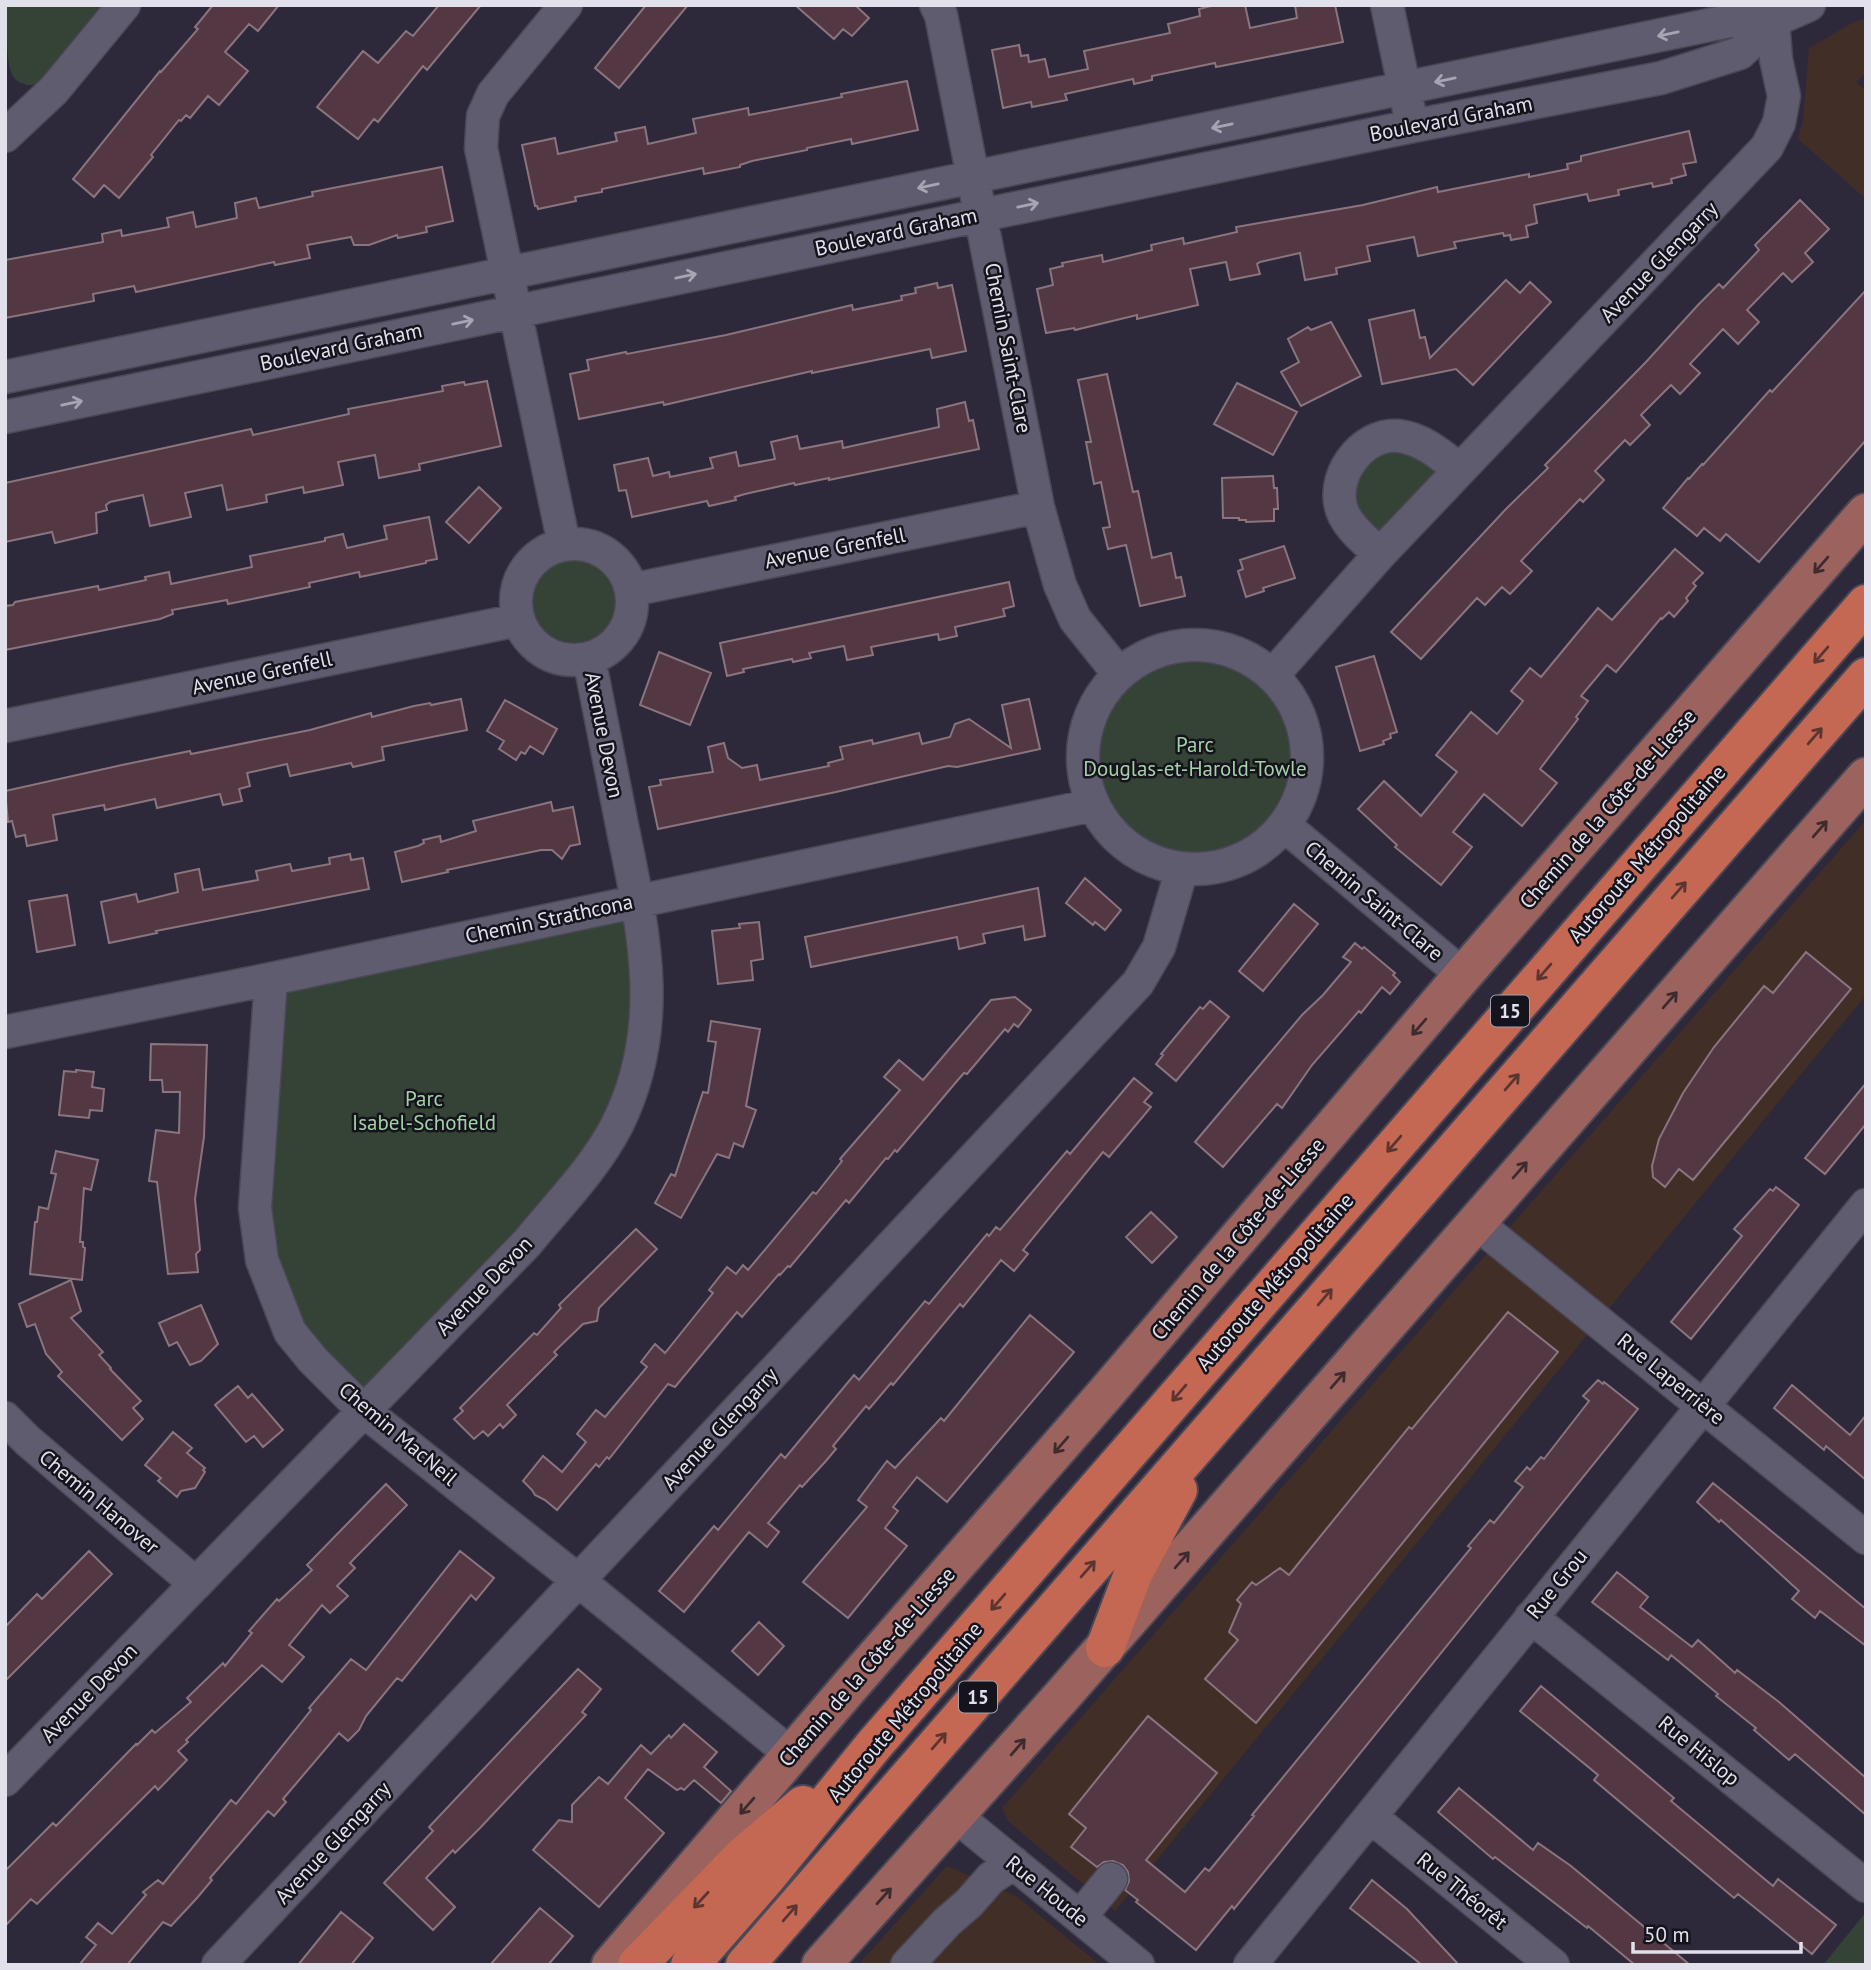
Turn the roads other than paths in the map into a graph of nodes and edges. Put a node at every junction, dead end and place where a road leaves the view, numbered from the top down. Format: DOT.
graph roads {
  1 [pos="124,5"];
  2 [pos="566,5"];
  3 [pos="1387,5"];
  4 [pos="1809,5"];
  5 [pos="942,9"];
  6 [pos="1772,10"];
  7 [pos="1404,89"];
  8 [pos="1413,125"];
  9 [pos="5,136"];
  10 [pos="973,177"];
  11 [pos="981,214"];
  12 [pos="508,274"];
  13 [pos="517,311"];
  14 [pos="5,377"];
  15 [pos="5,417"];
  16 [pos="1460,470"];
  17 [pos="1038,507"];
  18 [pos="1866,513"];
  19 [pos="564,544"];
  20 [pos="1380,554"];
  21 [pos="631,590"];
  22 [pos="1866,604"];
  23 [pos="518,620"];
  24 [pos="589,658"];
  25 [pos="1119,674"];
  26 [pos="1272,676"];
  27 [pos="1866,677"];
  28 [pos="5,726"];
  29 [pos="1866,777"];
  30 [pos="1093,805"];
  31 [pos="1285,826"];
  32 [pos="1182,869"];
  33 [pos="637,900"];
  34 [pos="1463,975"];
  35 [pos="271,979"];
  36 [pos="5,1032"];
  37 [pos="1866,1205"];
  38 [pos="1475,1222"];
  39 [pos="1703,1405"];
  40 [pos="364,1410"];
  41 [pos="5,1418"];
  42 [pos="1210,1429"];
  43 [pos="1866,1538"];
  44 [pos="579,1581"];
  45 [pos="195,1584"];
  46 [pos="1531,1617"];
  47 [pos="1105,1648"];
  48 [pos="874,1745"];
  49 [pos="792,1755"];
  50 [pos="5,1780"];
  51 [pos="956,1816"];
  52 [pos="1371,1817"];
  53 [pos="1014,1863"];
  54 [pos="1111,1879"];
  55 [pos="1866,1886"];
  56 [pos="1080,1917"];
  57 [pos="219,1965"];
  58 [pos="611,1965"];
  59 [pos="637,1965"];
  60 [pos="690,1965"];
  61 [pos="745,1965"];
  62 [pos="821,1965"];
  63 [pos="908,1965"];
  64 [pos="1138,1965"];
  65 [pos="1250,1965"];
  66 [pos="1553,1965"];
  1 -- 9 [label="street"];
  2 -- 12 [label="street"];
  3 -- 7 [label="street"];
  4 -- 6 [label="street, Boulevard Graham"];
  5 -- 10 [label="street, Chemin Saint-Clare"];
  6 -- 7 [label="street, Boulevard Graham, one-way"];
  6 -- 8 [label="street, Boulevard Graham"];
  6 -- 16 [label="street, Avenue Glengarry"];
  7 -- 8 [label="street"];
  7 -- 10 [label="street, Boulevard Graham, one-way"];
  11 -- 8 [label="street, Boulevard Graham, one-way"];
  10 -- 11 [label="street, Chemin Saint-Clare"];
  10 -- 12 [label="street, Boulevard Graham, one-way"];
  13 -- 11 [label="street, Boulevard Graham, one-way"];
  11 -- 17 [label="street, Chemin Saint-Clare"];
  12 -- 13 [label="street"];
  12 -- 14 [label="street, Boulevard Graham"];
  15 -- 13 [label="street, Boulevard Graham, one-way"];
  13 -- 19 [label="street"];
  16 -- 20 [label="street, Avenue Glengarry"];
  16 -- 20 [label="street"];
  17 -- 21 [label="street, Avenue Grenfell"];
  17 -- 25 [label="street, Chemin Saint-Clare"];
  18 -- 34 [label="main road, Chemin de la Côte-de-Liesse, one-way"];
  19 -- 21 [label="street"];
  19 -- 23 [label="street"];
  20 -- 26 [label="street, Avenue Glengarry"];
  21 -- 24 [label="street"];
  22 -- 48 [label="highway, Autoroute Métropolitaine / 15, one-way"];
  23 -- 24 [label="street"];
  23 -- 28 [label="street, Avenue Grenfell"];
  24 -- 33 [label="street, Avenue Devon"];
  25 -- 26 [label="street, Chemin Saint-Clare"];
  25 -- 30 [label="street, Chemin Saint-Clare"];
  26 -- 31 [label="street, Chemin Saint-Clare"];
  42 -- 27 [label="highway, Autoroute Métropolitaine / 15, one-way"];
  38 -- 29 [label="main road, one-way"];
  30 -- 32 [label="street, Chemin Saint-Clare"];
  30 -- 33 [label="street, Chemin Strathcona"];
  31 -- 32 [label="street, Chemin Saint-Clare"];
  31 -- 34 [label="street, Chemin Saint-Clare"];
  32 -- 44 [label="street, Avenue Glengarry"];
  33 -- 35 [label="street, Chemin Strathcona"];
  33 -- 40 [label="street, Avenue Devon"];
  34 -- 49 [label="main road, Chemin de la Côte-de-Liesse, one-way"];
  35 -- 36 [label="street, Chemin Strathcona"];
  35 -- 40 [label="street, Chemin MacNeil"];
  37 -- 39 [label="street, Rue Grou"];
  38 -- 39 [label="street, Rue Laperrière"];
  47 -- 38 [label="main road, one-way"];
  39 -- 43 [label="street, Rue Laperrière"];
  39 -- 46 [label="street, Rue Grou"];
  40 -- 44 [label="street, Chemin MacNeil"];
  40 -- 45 [label="street, Avenue Devon"];
  41 -- 45 [label="street, Chemin Hanover"];
  42 -- 47 [label="highway"];
  61 -- 42 [label="highway, Autoroute Métropolitaine / 15, one-way"];
  44 -- 49 [label="street, Chemin MacNeil"];
  44 -- 57 [label="street, Avenue Glengarry"];
  45 -- 50 [label="street, Avenue Devon"];
  46 -- 52 [label="street, Rue Grou"];
  46 -- 55 [label="street, Rue Hislop"];
  51 -- 47 [label="main road, one-way"];
  48 -- 59 [label="highway, one-way"];
  48 -- 60 [label="highway, Autoroute Métropolitaine / 15"];
  49 -- 58 [label="main road, Chemin de la Côte-de-Liesse, one-way"];
  51 -- 53 [label="street, Rue Houde"];
  62 -- 51 [label="main road, one-way"];
  52 -- 65 [label="street, Rue Grou"];
  52 -- 66 [label="street, Rue Théorêt"];
  53 -- 56 [label="street, Rue Houde"];
  53 -- 63 [label="street"];
  54 -- 56 [label="street"];
  56 -- 64 [label="street, Rue Houde"];
}
